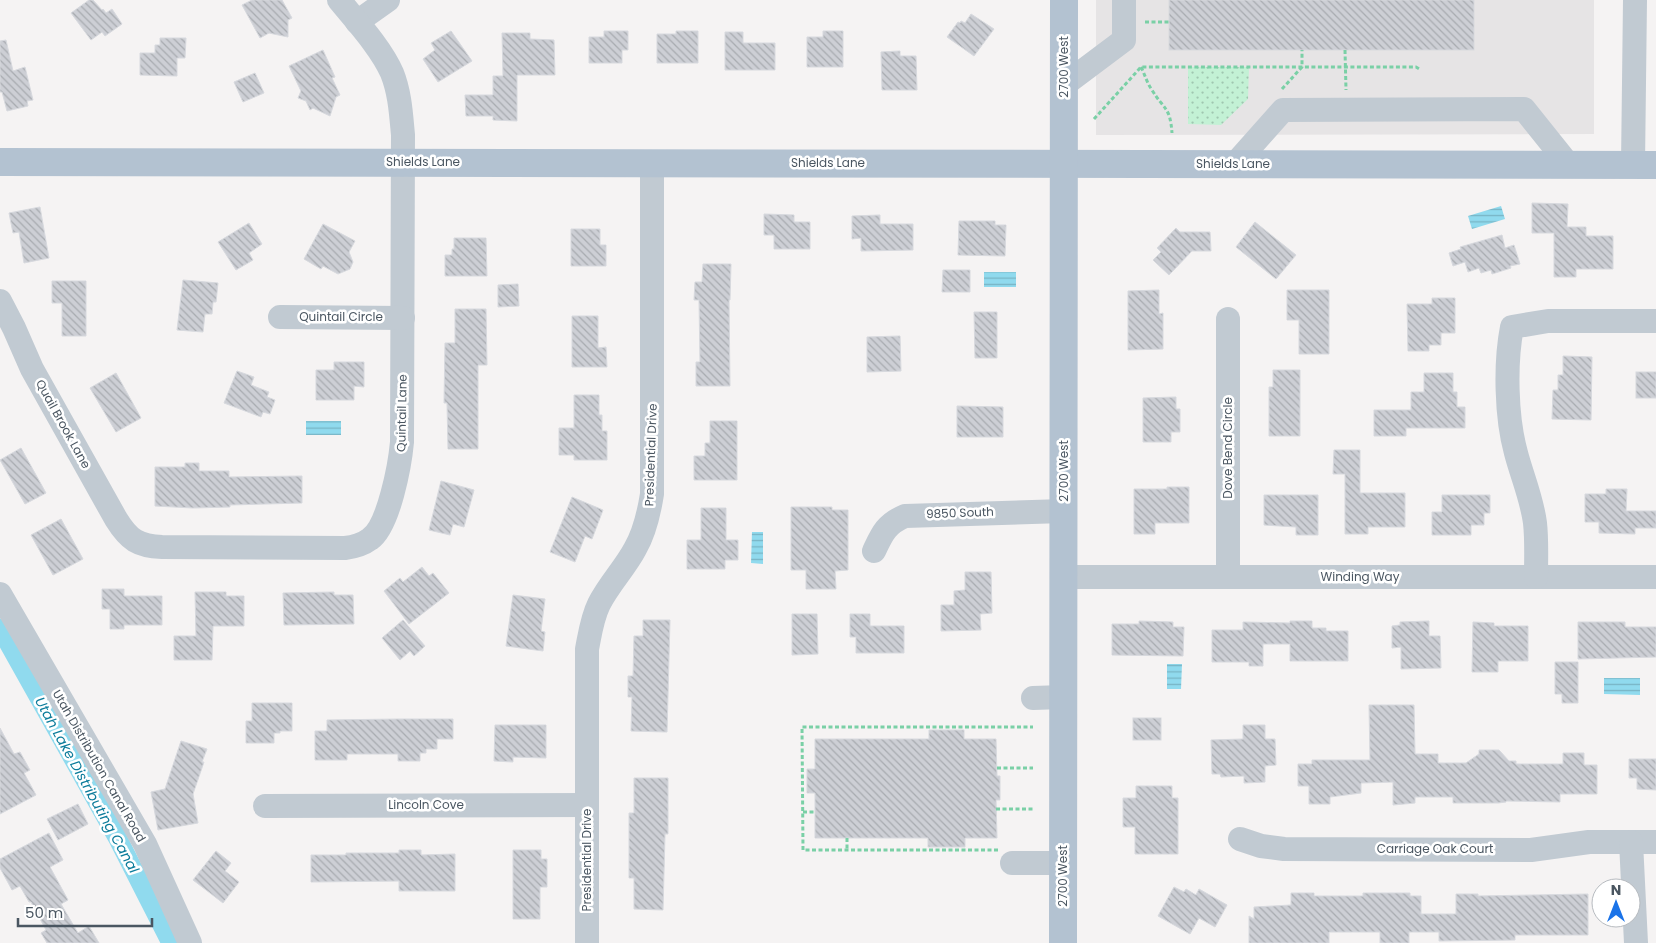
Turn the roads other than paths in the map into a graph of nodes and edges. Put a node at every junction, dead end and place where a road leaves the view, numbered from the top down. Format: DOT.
graph roads {
  1 [pos="339,0"];
  2 [pos="388,0"];
  3 [pos="1064,0"];
  4 [pos="1124,0"];
  5 [pos="1634,0"];
  6 [pos="357,22"];
  7 [pos="1064,85"];
  8 [pos="0,162"];
  9 [pos="402,162"];
  10 [pos="652,163"];
  11 [pos="1064,163"];
  12 [pos="1235,164"];
  13 [pos="1568,164"];
  14 [pos="1645,164"];
  15 [pos="0,301"];
  16 [pos="280,317"];
  17 [pos="402,318"];
  18 [pos="1228,319"];
  19 [pos="1656,320"];
  20 [pos="1064,510"];
  21 [pos="135,542"];
  22 [pos="874,551"];
  23 [pos="1063,577"];
  24 [pos="1228,577"];
  25 [pos="1536,577"];
  26 [pos="1656,577"];
  27 [pos="0,594"];
  28 [pos="1033,698"];
  29 [pos="1063,698"];
  30 [pos="586,805"];
  31 [pos="265,806"];
  32 [pos="1240,839"];
  33 [pos="1631,842"];
  34 [pos="1656,842"];
  35 [pos="1008,856"];
  36 [pos="1063,863"];
  37 [pos="190,943"];
  38 [pos="587,943"];
  39 [pos="1063,943"];
  40 [pos="1636,943"];
  1 -- 6 [label="street, Quintail Lane"];
  2 -- 6 [label="street"];
  3 -- 7 [label="main road, 2700 West"];
  4 -- 7 [label="street"];
  5 -- 14 [label="street"];
  6 -- 9 [label="street, Quintail Lane"];
  7 -- 11 [label="main road, 2700 West"];
  8 -- 9 [label="main road, Shields Lane"];
  9 -- 10 [label="main road, Shields Lane"];
  9 -- 17 [label="street, Quintail Lane"];
  10 -- 11 [label="main road, Shields Lane"];
  10 -- 30 [label="street, Presidential Drive"];
  11 -- 12 [label="main road, Shields Lane"];
  11 -- 20 [label="main road, 2700 West"];
  12 -- 13 [label="main road, Shields Lane"];
  12 -- 13 [label="street"];
  13 -- 14 [label="main road, Shields Lane"];
  15 -- 21 [label="street, Quail Brook Lane"];
  16 -- 17 [label="street, Quintail Circle"];
  17 -- 21 [label="street, Quintail Lane"];
  18 -- 24 [label="street, Dove Bend Circle"];
  19 -- 25 [label="street"];
  20 -- 22 [label="street, 9850 South"];
  20 -- 23 [label="main road, 2700 West"];
  23 -- 24 [label="street, Winding Way"];
  23 -- 29 [label="main road, 2700 West"];
  24 -- 25 [label="street, Winding Way"];
  25 -- 26 [label="street, Winding Way"];
  27 -- 37 [label="street, Utah Distribution Canal Road"];
  28 -- 29 [label="street"];
  29 -- 36 [label="main road, 2700 West"];
  30 -- 31 [label="street, Lincoln Cove"];
  30 -- 38 [label="street, Presidential Drive"];
  32 -- 33 [label="street, Carriage Oak Court"];
  33 -- 34 [label="street, Carriage Oak Court"];
  33 -- 40 [label="street"];
  35 -- 36 [label="street"];
  36 -- 39 [label="main road, 2700 West"];
}
